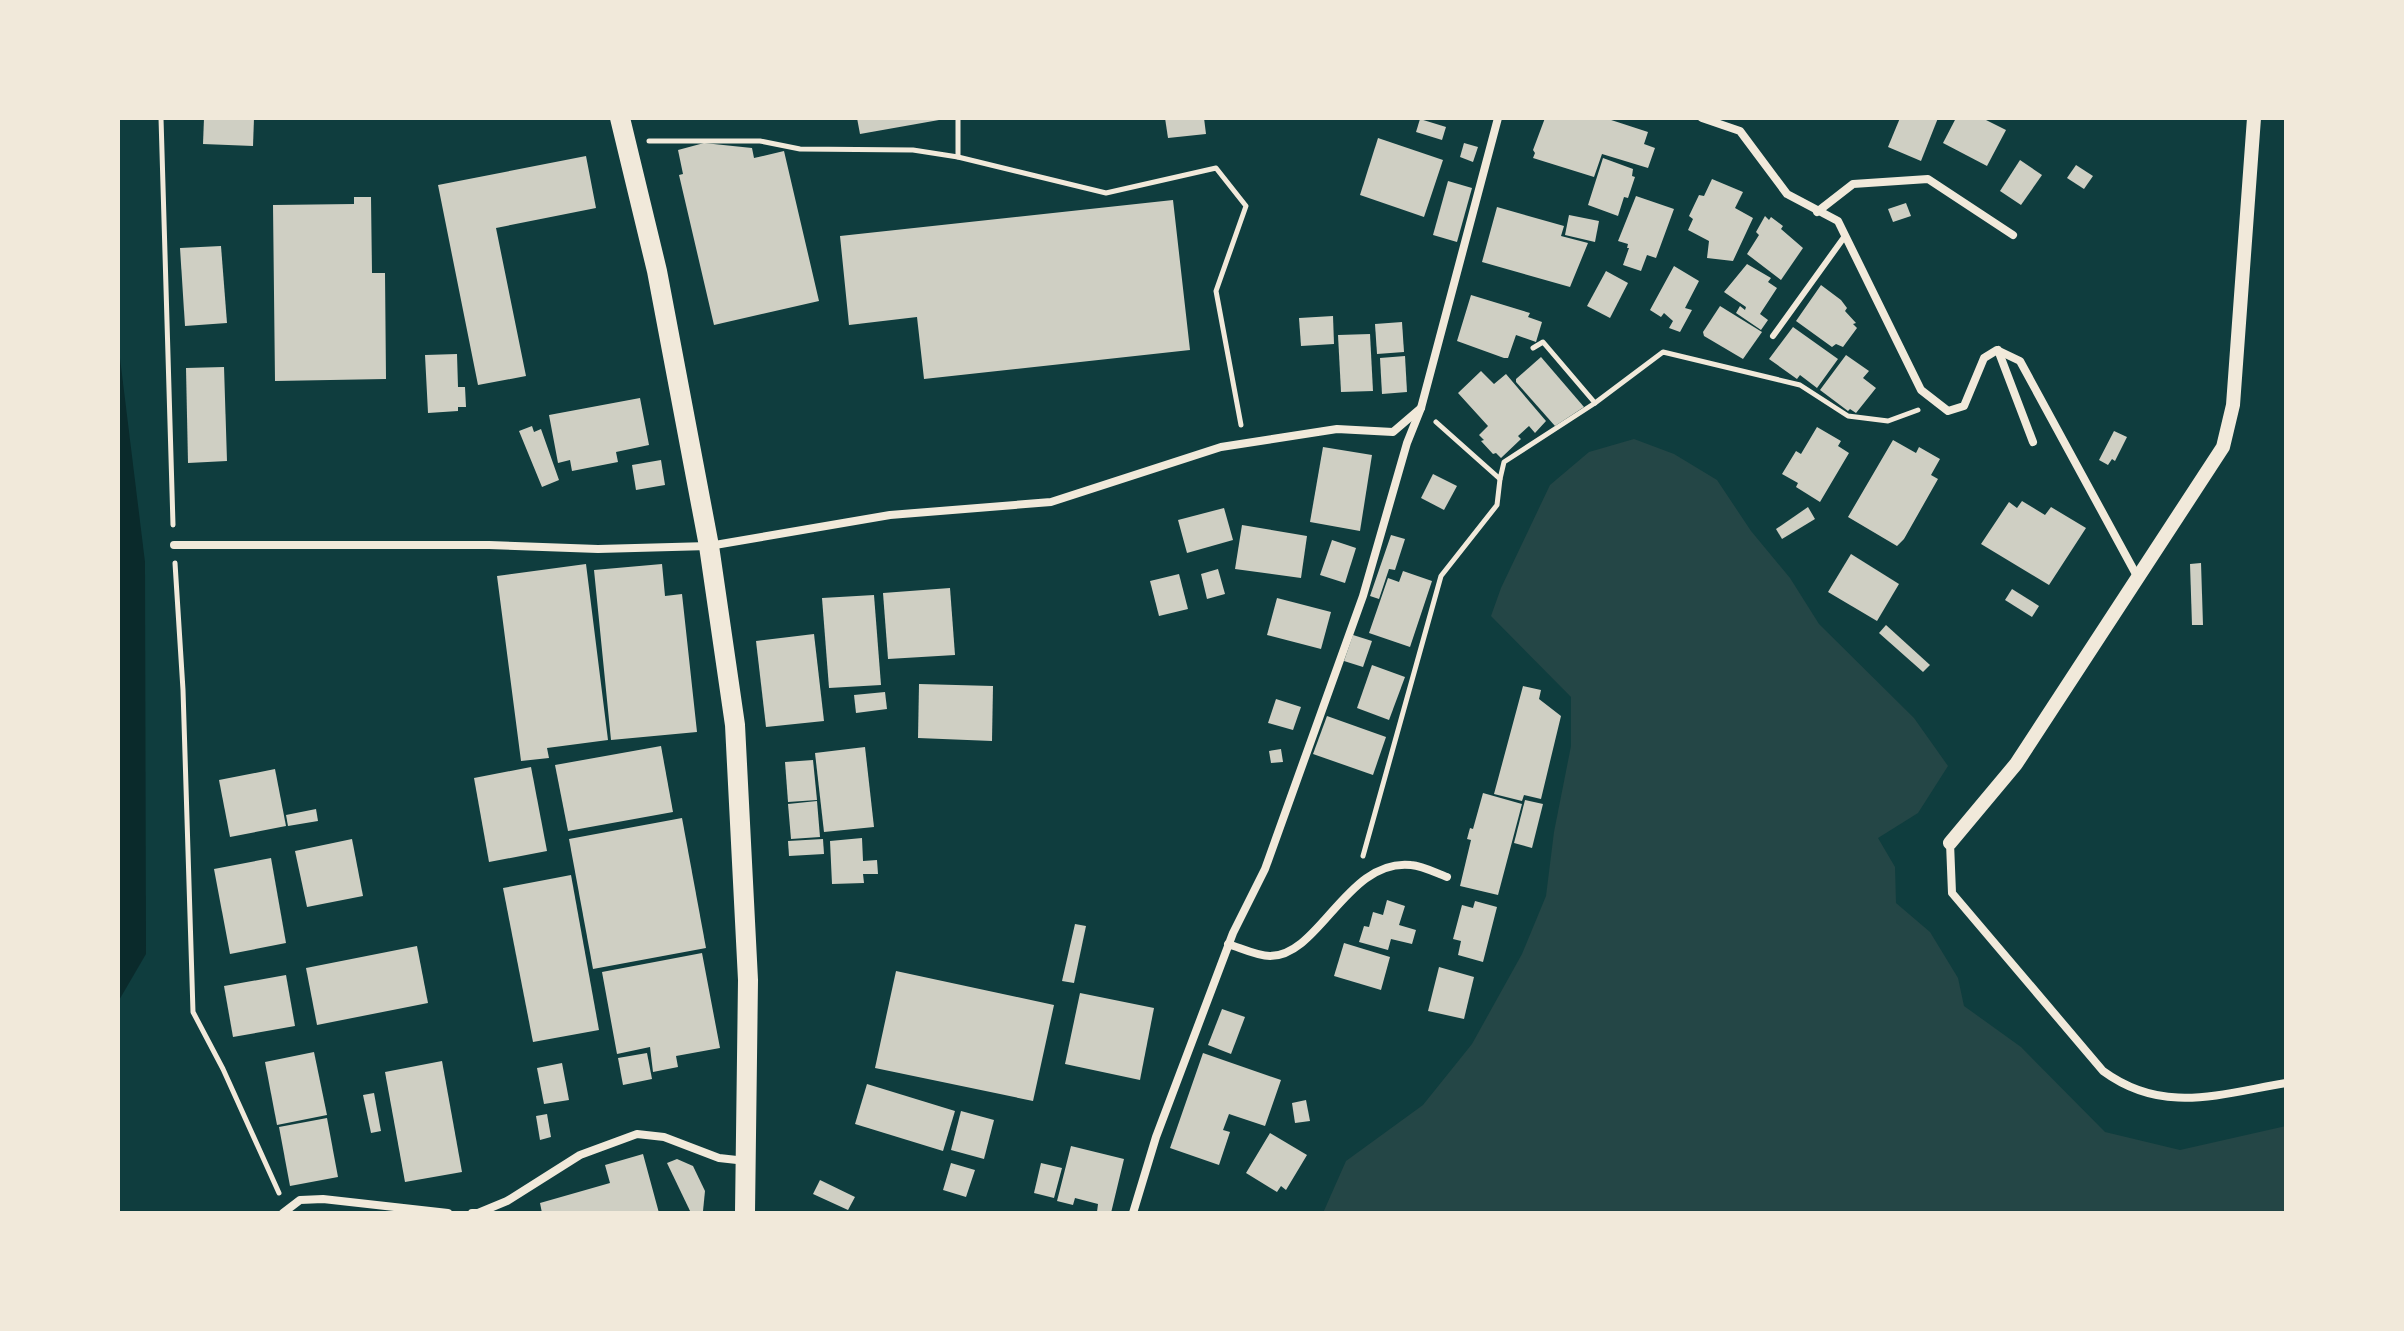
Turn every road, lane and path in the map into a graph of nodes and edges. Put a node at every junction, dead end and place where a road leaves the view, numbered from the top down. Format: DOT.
graph roads {
  1 [pos="161,118"];
  2 [pos="620,118"];
  3 [pos="958,118"];
  4 [pos="1498,118"];
  5 [pos="1702,118"];
  6 [pos="2254,118"];
  7 [pos="648,141"];
  8 [pos="958,157"];
  9 [pos="1817,212"];
  10 [pos="2013,235"];
  11 [pos="1845,236"];
  12 [pos="1773,336"];
  13 [pos="1533,348"];
  14 [pos="1997,350"];
  15 [pos="1595,403"];
  16 [pos="1938,403"];
  17 [pos="1421,408"];
  18 [pos="2033,442"];
  19 [pos="1245,443"];
  20 [pos="1500,479"];
  21 [pos="174,545"];
  22 [pos="709,546"];
  23 [pos="2137,576"];
  24 [pos="1950,843"];
  25 [pos="1447,877"];
  26 [pos="1363,880"];
  27 [pos="1228,944"];
  28 [pos="2286,1083"];
  29 [pos="747,1161"];
  30 [pos="285,1211"];
  31 [pos="448,1213"];
  32 [pos="472,1213"];
  33 [pos="745,1213"];
  34 [pos="1133,1213"];
  1 -- 21 [label="path"];
  2 -- 22 [label="main road"];
  3 -- 8 [label="path"];
  4 -- 17 [label="street"];
  5 -- 9 [label="street"];
  6 -- 23 [label="street"];
  7 -- 8 [label="path"];
  8 -- 19 [label="path"];
  9 -- 10 [label="street"];
  9 -- 11 [label="street"];
  11 -- 12 [label="lane"];
  11 -- 16 [label="street"];
  13 -- 15 [label="path"];
  14 -- 16 [label="street"];
  14 -- 18 [label="street"];
  14 -- 23 [label="street"];
  15 -- 16 [label="path"];
  15 -- 20 [label="path"];
  17 -- 19 [label="street"];
  17 -- 20 [label="path"];
  17 -- 27 [label="street"];
  19 -- 22 [label="street"];
  20 -- 26 [label="path"];
  21 -- 22 [label="street"];
  21 -- 30 [label="path"];
  22 -- 29 [label="main road"];
  23 -- 24 [label="street"];
  24 -- 28 [label="street"];
  25 -- 26 [label="street"];
  26 -- 27 [label="street"];
  27 -- 34 [label="street"];
  29 -- 32 [label="street"];
  29 -- 33 [label="main road"];
  30 -- 31 [label="street"];
}
